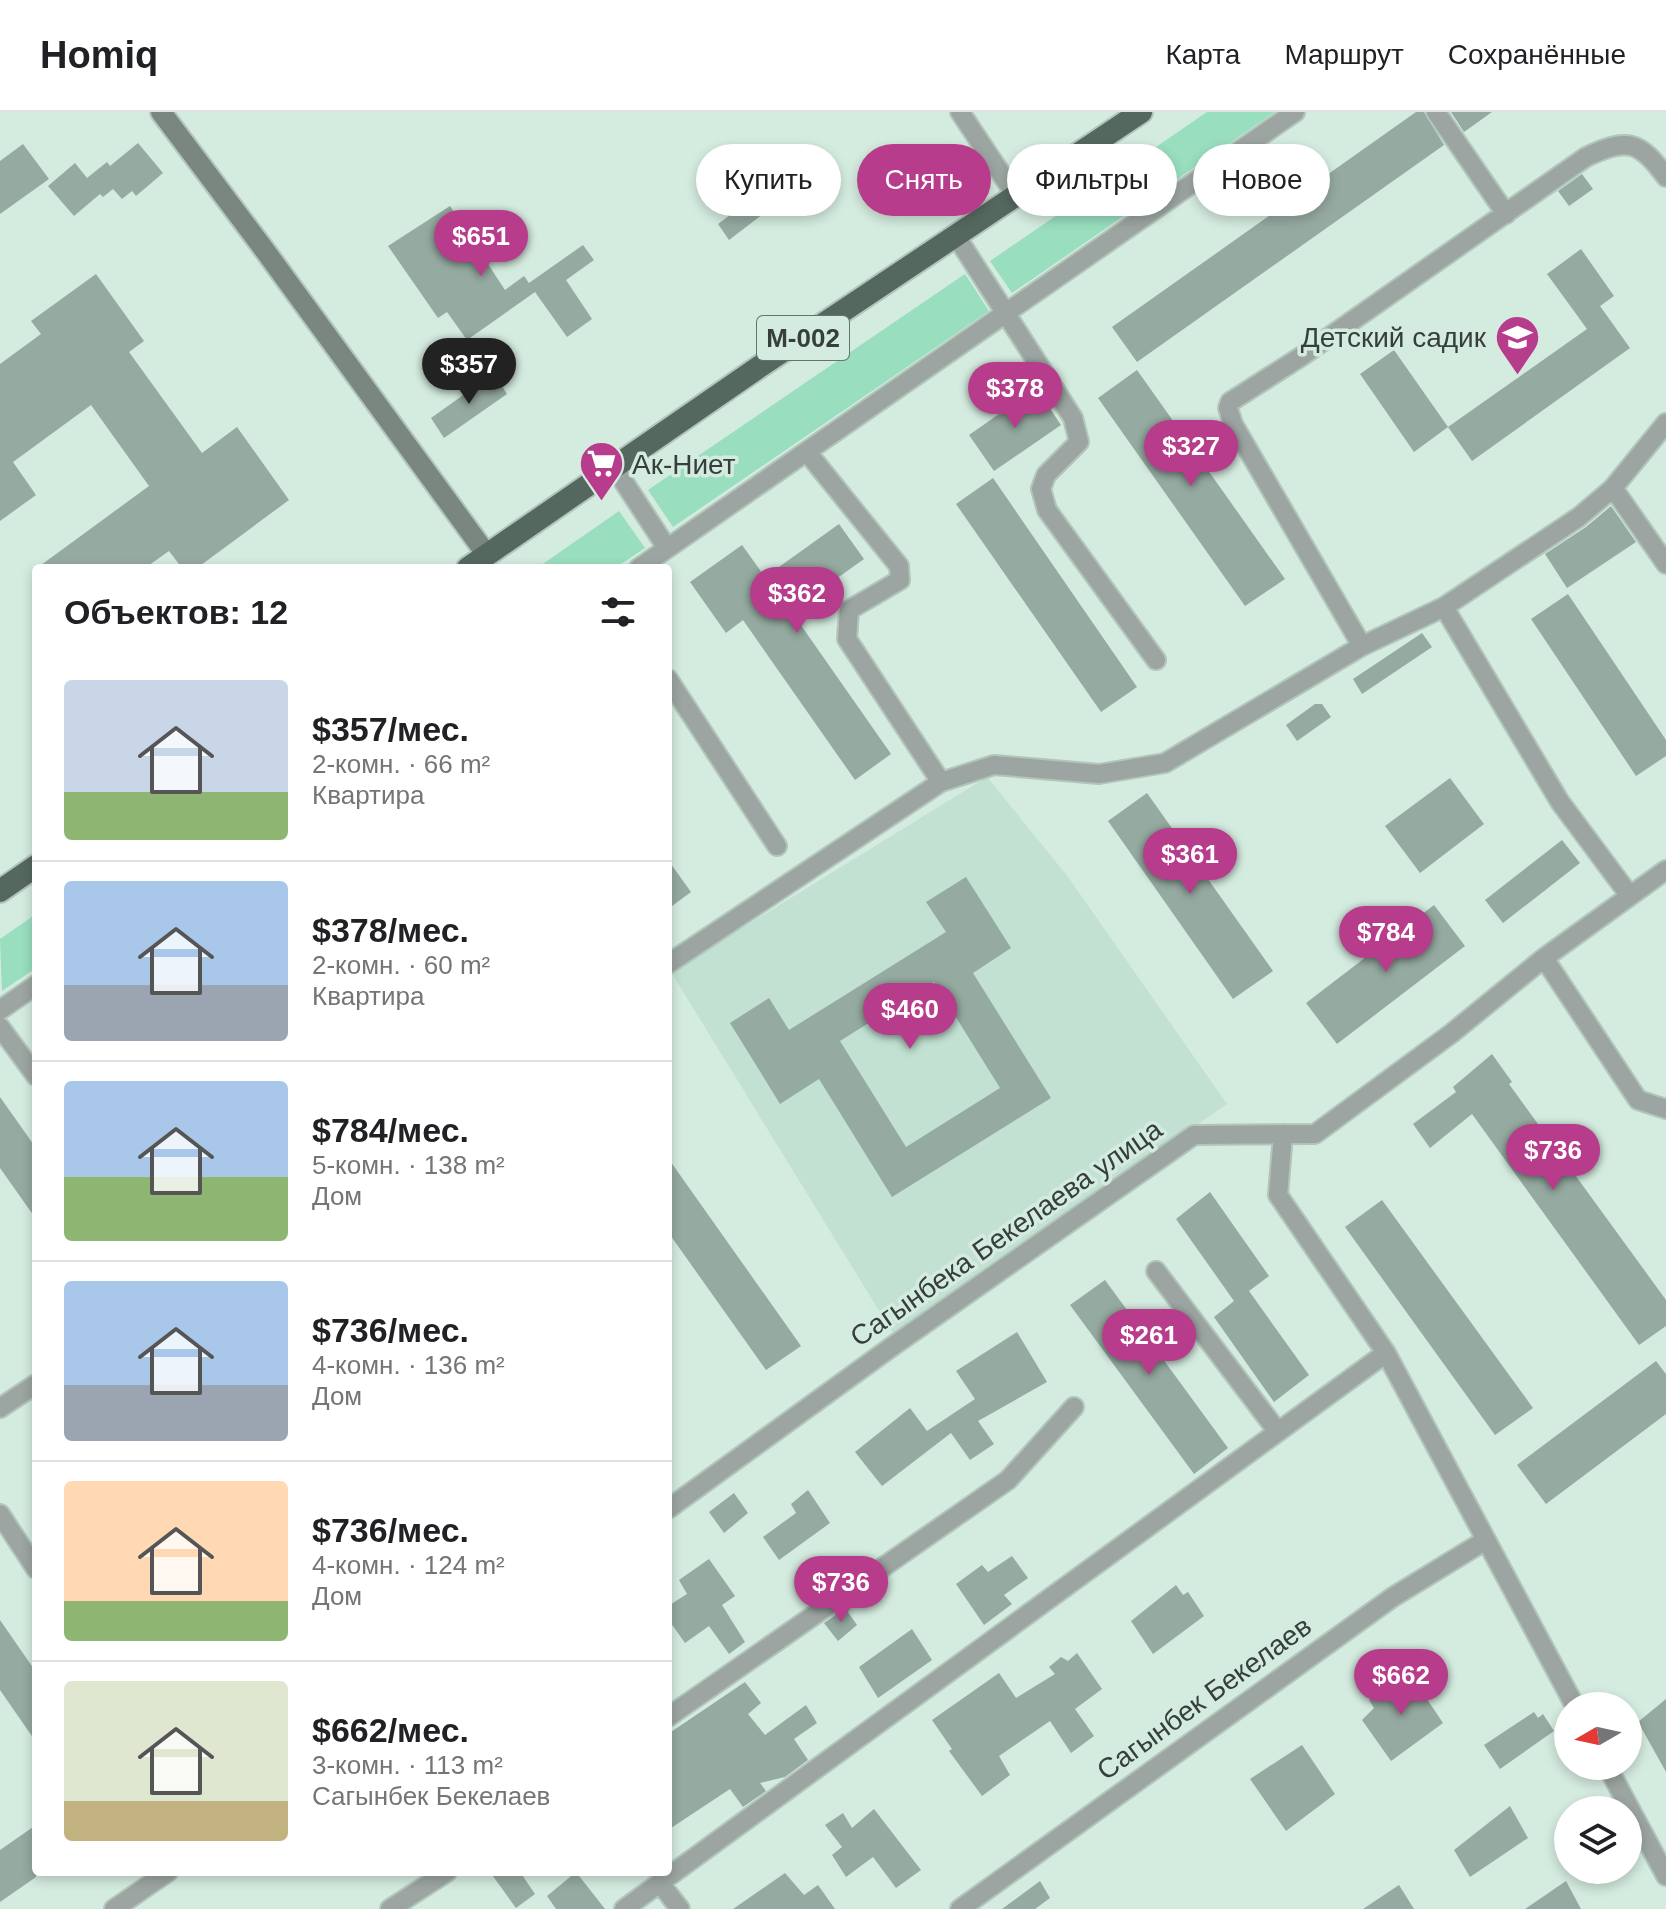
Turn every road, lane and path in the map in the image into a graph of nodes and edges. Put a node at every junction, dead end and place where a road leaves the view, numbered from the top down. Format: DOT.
graph roads {
  1 [pos="161,112"];
  2 [pos="960,112"];
  3 [pos="1141,112"];
  4 [pos="1295,112"];
  5 [pos="1436,112"];
  6 [pos="1093,144"];
  7 [pos="1666,177"];
  8 [pos="1007,182"];
  9 [pos="1007,202"];
  10 [pos="1506,214"];
  11 [pos="956,236"];
  12 [pos="1008,313"];
  13 [pos="1666,423"];
  14 [pos="807,452"];
  15 [pos="614,467"];
  16 [pos="1613,488"];
  17 [pos="667,548"];
  18 [pos="487,555"];
  19 [pos="474,564"];
  20 [pos="645,564"];
  21 [pos="1666,564"];
  22 [pos="1444,607"];
  23 [pos="1362,646"];
  24 [pos="1156,660"];
  25 [pos="672,685"];
  26 [pos="941,782"];
  27 [pos="777,846"];
  28 [pos="32,869"];
  29 [pos="1666,870"];
  30 [pos="0,891"];
  31 [pos="1630,896"];
  32 [pos="1544,958"];
  33 [pos="672,961"];
  34 [pos="32,988"];
  35 [pos="0,1010"];
  36 [pos="0,1027"];
  37 [pos="32,1071"];
  38 [pos="1666,1109"];
  39 [pos="1283,1134"];
  40 [pos="1156,1271"];
  41 [pos="1386,1353"];
  42 [pos="32,1387"];
  43 [pos="1074,1407"];
  44 [pos="0,1408"];
  45 [pos="1278,1432"];
  46 [pos="672,1506"];
  47 [pos="0,1514"];
  48 [pos="1486,1540"];
  49 [pos="32,1563"];
  50 [pos="1567,1692"];
  51 [pos="672,1714"];
  52 [pos="1615,1780"];
  53 [pos="672,1874"];
  54 [pos="162,1876"];
  55 [pos="441,1876"];
  56 [pos="670,1876"];
  57 [pos="1666,1876"];
  58 [pos="660,1883"];
  59 [pos="114,1909"];
  60 [pos="390,1909"];
  61 [pos="624,1909"];
  62 [pos="680,1909"];
  63 [pos="960,1909"];
  1 -- 18 [label="main road"];
  2 -- 8 [label="street"];
  3 -- 6 [label="highway, M-002"];
  4 -- 12 [label="street"];
  5 -- 10 [label="street"];
  7 -- 10 [label="street"];
  9 -- 11 [label="highway, M-002"];
  10 -- 23 [label="street"];
  11 -- 12 [label="street"];
  11 -- 15 [label="highway, M-002"];
  12 -- 14 [label="street"];
  12 -- 24 [label="street"];
  13 -- 16 [label="street"];
  14 -- 17 [label="street"];
  14 -- 26 [label="street"];
  15 -- 17 [label="street"];
  15 -- 18 [label="highway, M-002"];
  16 -- 21 [label="street"];
  16 -- 22 [label="street"];
  17 -- 20 [label="street"];
  18 -- 19 [label="highway, M-002"];
  22 -- 23 [label="street"];
  22 -- 31 [label="street"];
  23 -- 26 [label="street"];
  25 -- 27 [label="street"];
  26 -- 33 [label="street"];
  28 -- 30 [label="highway"];
  29 -- 31 [label="street, Сагынбека Бекелаева улица"];
  31 -- 32 [label="street, Сагынбека Бекелаева улица"];
  32 -- 38 [label="street"];
  32 -- 39 [label="street, Сагынбека Бекелаева улица"];
  34 -- 35 [label="street"];
  36 -- 37 [label="street"];
  39 -- 41 [label="street"];
  39 -- 46 [label="street, Сагынбека Бекелаева улица"];
  40 -- 45 [label="street"];
  41 -- 45 [label="street"];
  41 -- 48 [label="street"];
  42 -- 44 [label="street"];
  43 -- 51 [label="street"];
  45 -- 53 [label="street"];
  47 -- 49 [label="street"];
  48 -- 50 [label="street"];
  48 -- 63 [label="street, Сагынбек Бекелаев"];
  52 -- 57 [label="street"];
  54 -- 59 [label="street"];
  55 -- 60 [label="street"];
  56 -- 58 [label="street"];
  58 -- 61 [label="street"];
  58 -- 62 [label="street"];
}
